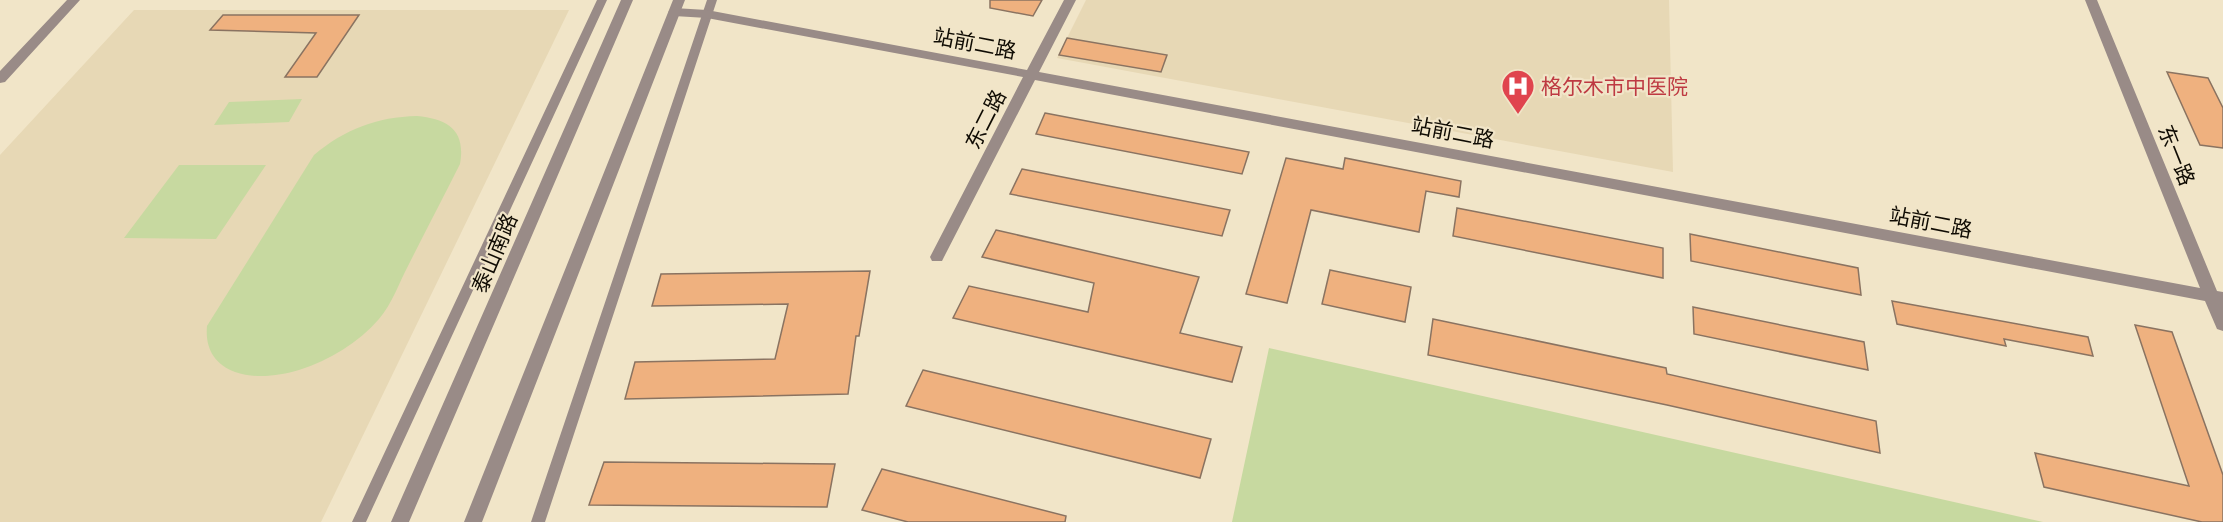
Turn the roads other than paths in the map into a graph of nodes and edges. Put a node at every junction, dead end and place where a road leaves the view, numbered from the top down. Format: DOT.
graph roads {
  1 [pos="74,0"];
  2 [pos="602,0"];
  3 [pos="627,0"];
  4 [pos="712,0"];
  5 [pos="1070,0"];
  6 [pos="2091,0"];
  7 [pos="677,6"];
  8 [pos="707,14"];
  9 [pos="5,68"];
  10 [pos="1032,75"];
  11 [pos="0,79"];
  12 [pos="937,257"];
  13 [pos="2217,297"];
  14 [pos="2223,325"];
  15 [pos="359,522"];
  16 [pos="400,522"];
  17 [pos="473,522"];
  18 [pos="538,522"];
  1 -- 9 [label="street"];
  2 -- 15 [label="lane"];
  3 -- 16 [label="street, 泰山南路"];
  4 -- 8 [label="lane"];
  5 -- 10 [label="street, 东二路"];
  6 -- 13 [label="street, 东一路"];
  7 -- 8 [label="street, 站前二路"];
  7 -- 17 [label="street"];
  8 -- 10 [label="street, 站前二路"];
  8 -- 18 [label="lane"];
  9 -- 11 [label="street"];
  10 -- 12 [label="street, 东二路"];
  10 -- 13 [label="street, 站前二路"];
  13 -- 14 [label="street, 东一路"];
}
